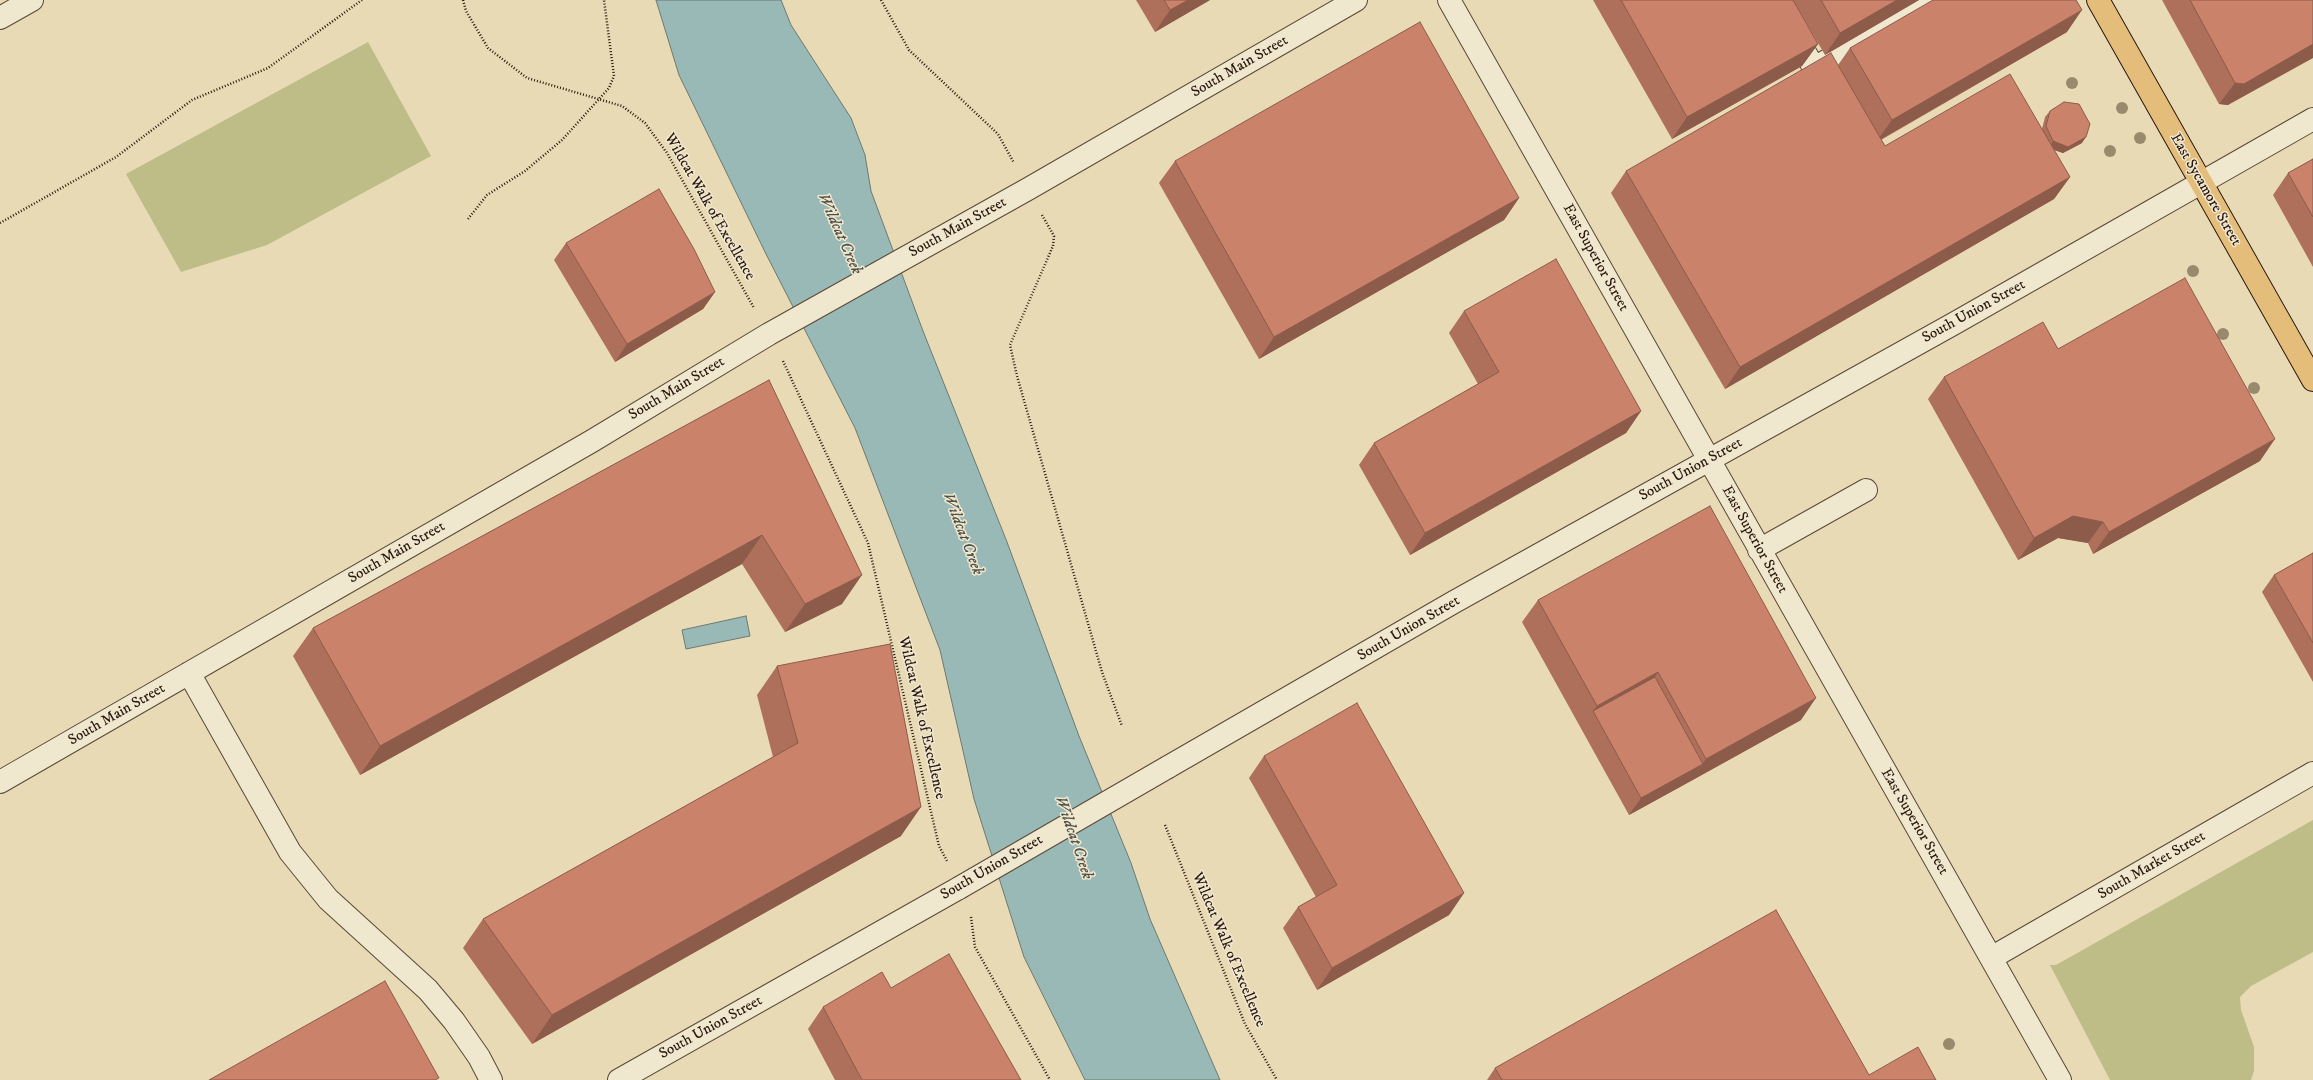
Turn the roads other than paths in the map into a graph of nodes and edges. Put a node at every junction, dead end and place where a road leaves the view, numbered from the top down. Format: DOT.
graph roads {
  1 [pos="32,0"];
  2 [pos="1356,0"];
  3 [pos="1449,0"];
  4 [pos="1775,0"];
  5 [pos="1934,0"];
  6 [pos="2098,0"];
  7 [pos="0,18"];
  8 [pos="2313,119"];
  9 [pos="2201,183"];
  10 [pos="2313,380"];
  11 [pos="1710,460"];
  12 [pos="1866,490"];
  13 [pos="1759,550"];
  14 [pos="189,673"];
  15 [pos="2313,773"];
  16 [pos="0,782"];
  17 [pos="1991,958"];
  18 [pos="491,1080"];
  19 [pos="619,1080"];
  20 [pos="2060,1080"];
  1 -- 7 [label="street"];
  2 -- 14 [label="street, South Main Street"];
  3 -- 11 [label="street, East Superior Street"];
  4 -- 5 [label="street"];
  6 -- 9 [label="main road, East Sycamore Street"];
  8 -- 9 [label="street, South Union Street"];
  9 -- 10 [label="main road, East Sycamore Street"];
  9 -- 11 [label="street, South Union Street"];
  11 -- 13 [label="street, East Superior Street"];
  11 -- 19 [label="street, South Union Street, bridge"];
  12 -- 13 [label="street"];
  13 -- 17 [label="street, East Superior Street"];
  14 -- 16 [label="street, South Main Street"];
  14 -- 18 [label="street"];
  15 -- 17 [label="street, South Market Street"];
  17 -- 20 [label="street, East Superior Street"];
}
